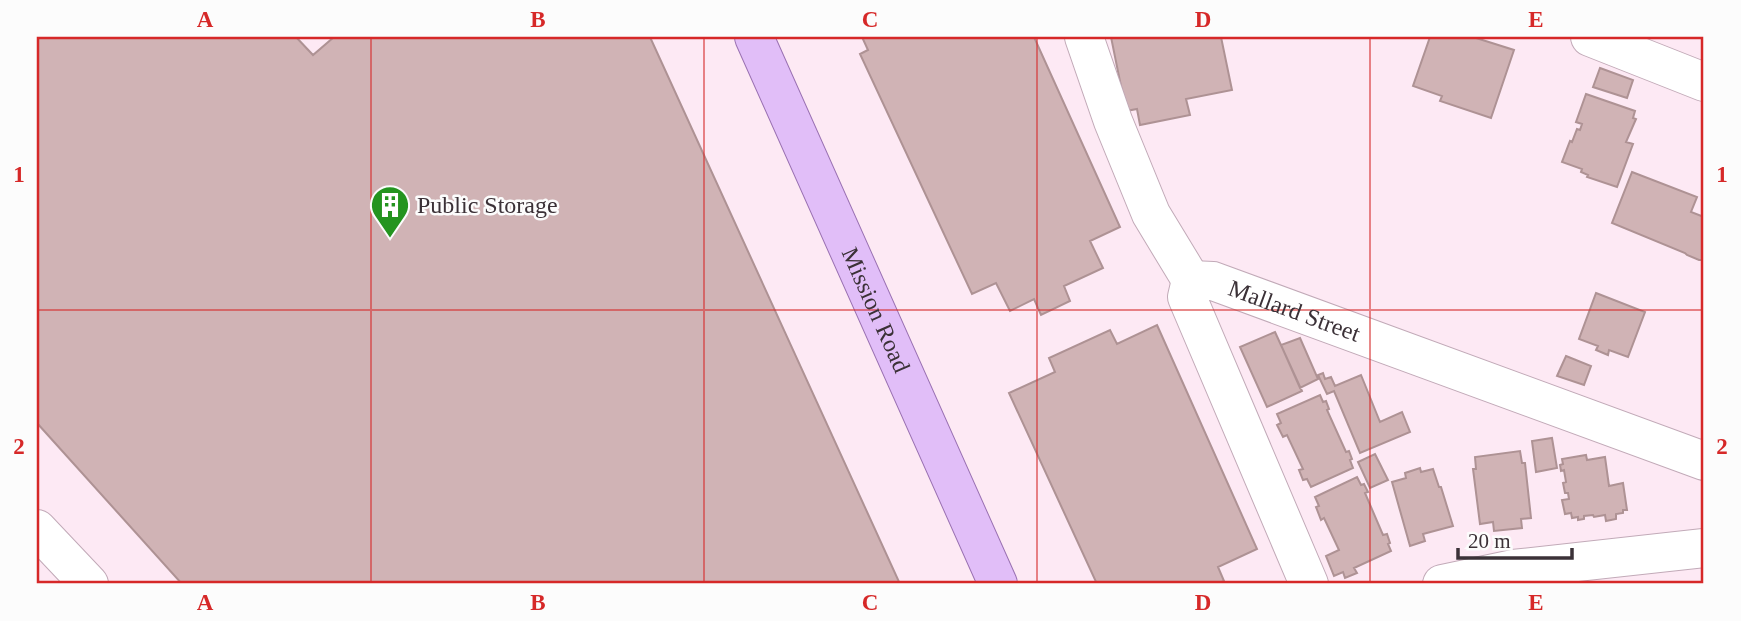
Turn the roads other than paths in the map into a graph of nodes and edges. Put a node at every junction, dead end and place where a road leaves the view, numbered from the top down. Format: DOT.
graph roads {
  1 [pos="754,37"];
  2 [pos="1084,37"];
  3 [pos="1590,37"];
  4 [pos="1704,82"];
  5 [pos="1191,280"];
  6 [pos="1704,461"];
  7 [pos="37,528"];
  8 [pos="1704,548"];
  9 [pos="89,584"];
  10 [pos="998,584"];
  11 [pos="1309,584"];
  12 [pos="1442,584"];
  1 -- 10 [label="main road, Mission Road"];
  2 -- 5 [label="street"];
  3 -- 4 [label="street"];
  5 -- 6 [label="street, Mallard Street"];
  5 -- 11 [label="street, Mallard Street"];
  7 -- 9 [label="street"];
  8 -- 12 [label="street"];
}
